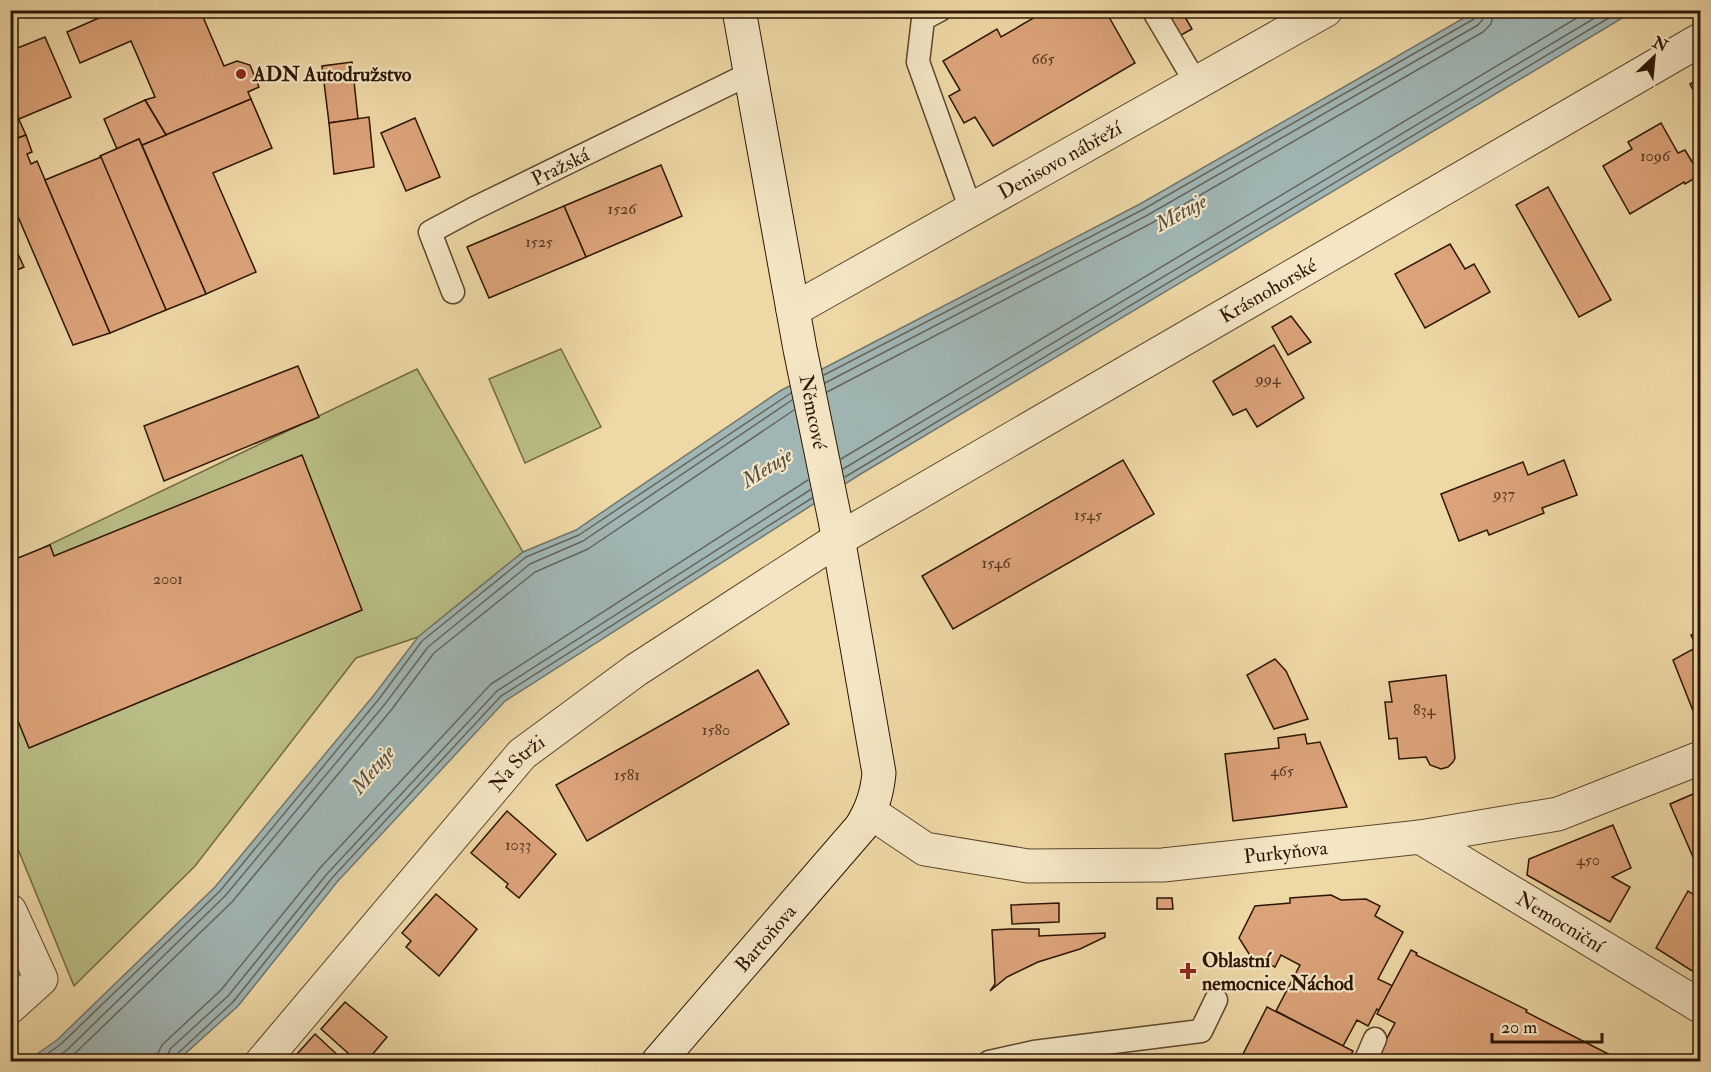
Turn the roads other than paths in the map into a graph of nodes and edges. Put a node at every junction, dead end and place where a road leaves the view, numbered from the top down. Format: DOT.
graph roads {
  1 [pos="740,10"];
  2 [pos="940,10"];
  3 [pos="1153,10"];
  4 [pos="1326,10"];
  5 [pos="1701,39"];
  6 [pos="749,74"];
  7 [pos="1196,83"];
  8 [pos="971,210"];
  9 [pos="453,292"];
  10 [pos="793,310"];
  11 [pos="836,530"];
  12 [pos="1701,758"];
  13 [pos="870,812"];
  14 [pos="1420,837"];
  15 [pos="15,921"];
  16 [pos="1216,1000"];
  17 [pos="1701,1006"];
  18 [pos="10,1007"];
  19 [pos="1376,1039"];
  20 [pos="1119,1051"];
  21 [pos="1037,1057"];
  22 [pos="262,1062"];
  23 [pos="658,1062"];
  24 [pos="989,1062"];
  25 [pos="1365,1062"];
  1 -- 6 [label="street, Němcové"];
  2 -- 8 [label="lane"];
  3 -- 7 [label="lane"];
  4 -- 7 [label="street, Denisovo nábřeží"];
  5 -- 11 [label="street, Krásnohorské"];
  6 -- 9 [label="lane, Pražská"];
  6 -- 10 [label="street, Němcové"];
  7 -- 8 [label="street, Denisovo nábřeží"];
  8 -- 10 [label="street, Denisovo nábřeží"];
  10 -- 11 [label="street, Němcové"];
  11 -- 13 [label="street, Němcové"];
  11 -- 22 [label="street, Na Strži"];
  12 -- 14 [label="street, Purkyňova"];
  13 -- 14 [label="street, Purkyňova"];
  13 -- 23 [label="street, Bartoňova"];
  14 -- 17 [label="street, Nemocniční"];
  15 -- 18 [label="street"];
  16 -- 20 [label="lane"];
  19 -- 25 [label="lane"];
  20 -- 21 [label="lane"];
  21 -- 24 [label="lane"];
}
